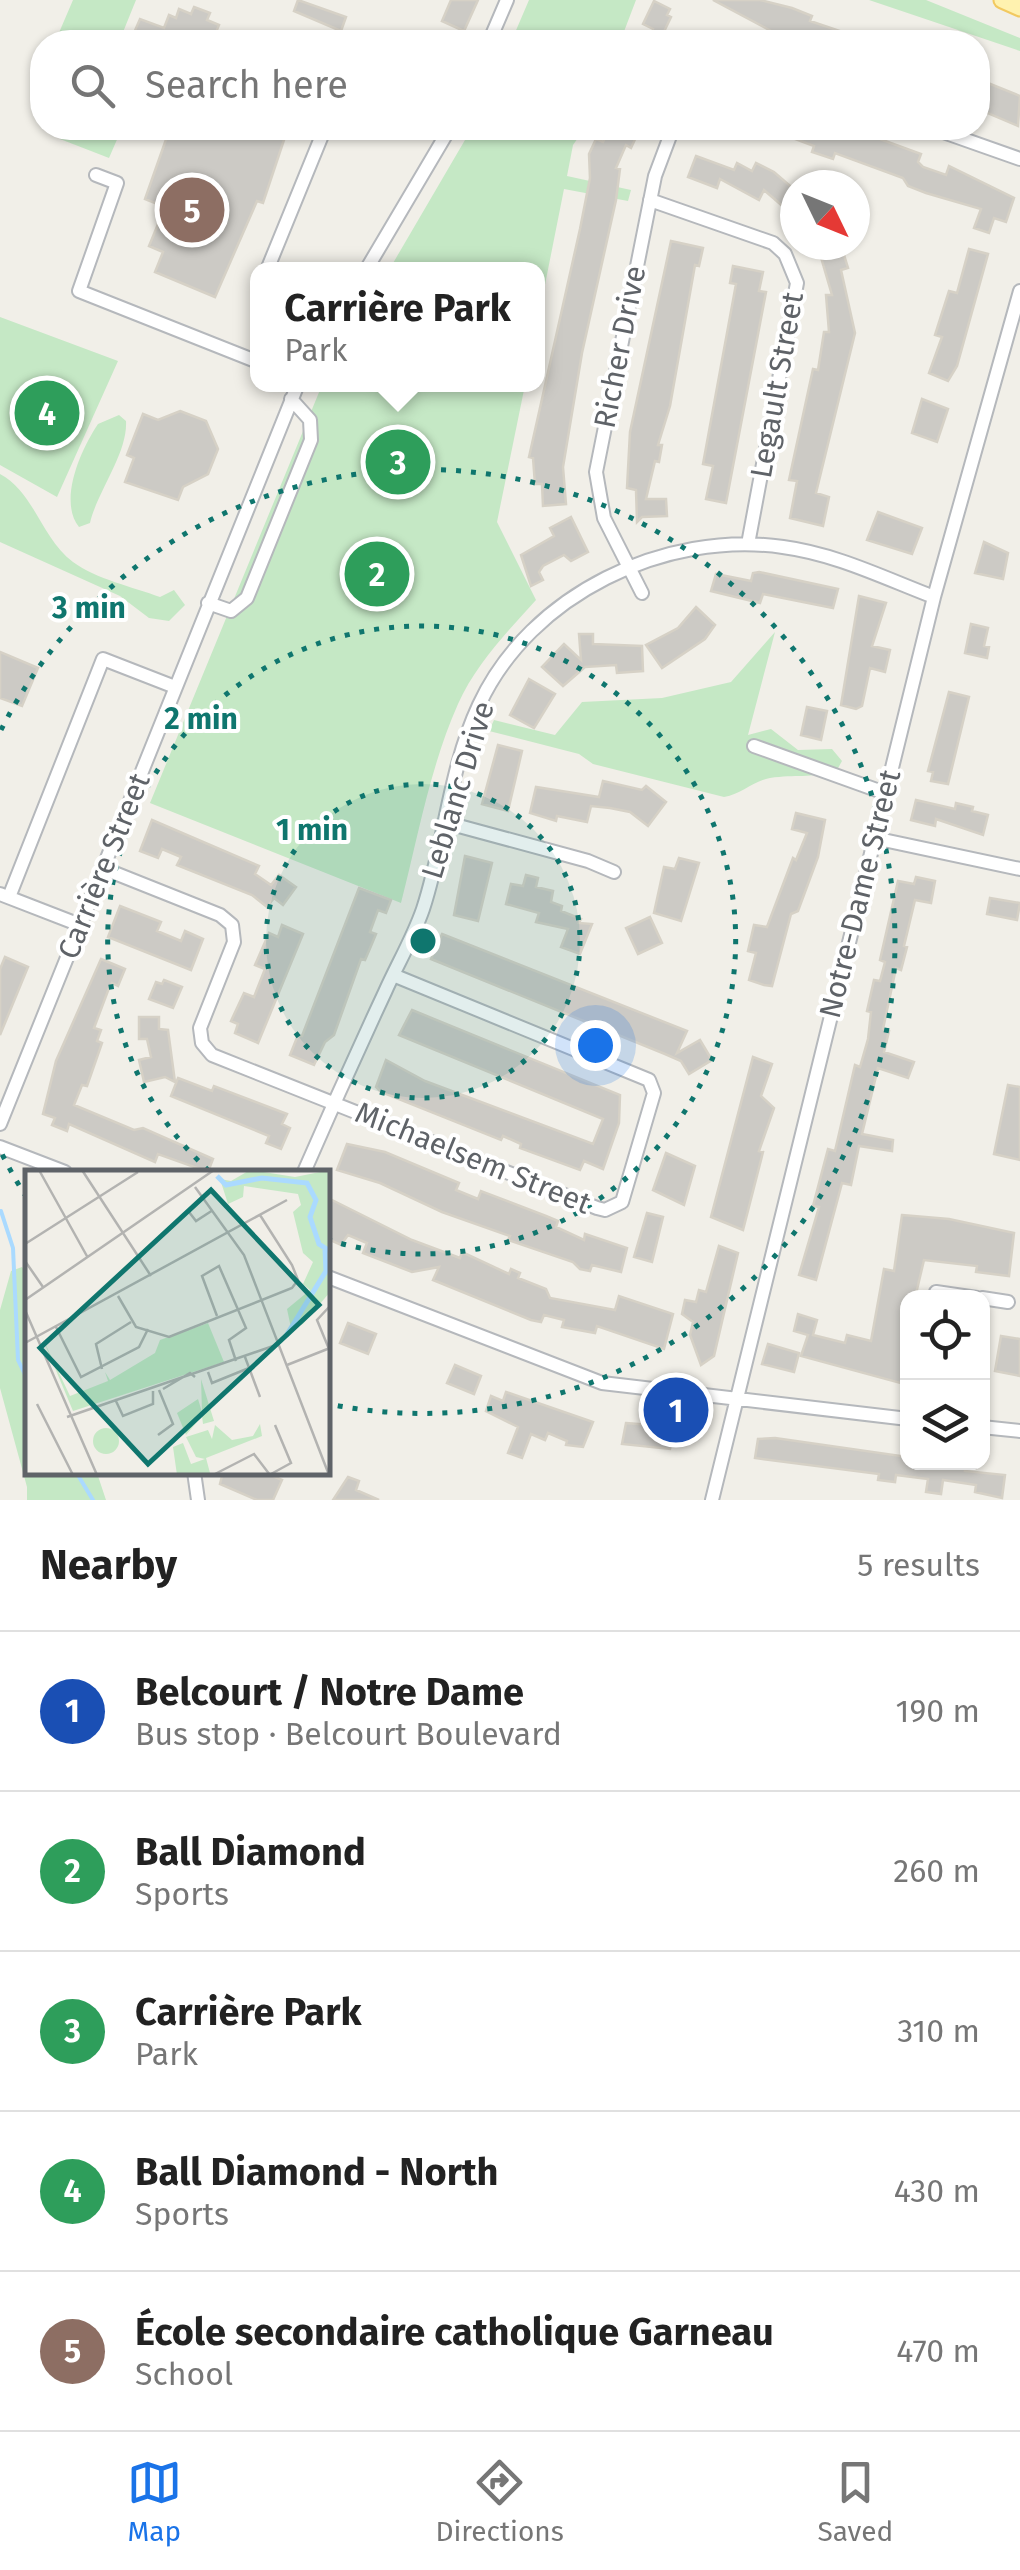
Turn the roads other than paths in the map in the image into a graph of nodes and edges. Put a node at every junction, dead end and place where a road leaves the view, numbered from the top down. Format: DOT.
graph roads {
  1 [pos="507,0"];
  2 [pos="1002,0"];
  3 [pos="1020,8"];
  4 [pos="494,30"];
  5 [pos="320,140"];
  6 [pos="440,140"];
  7 [pos="668,140"];
  8 [pos="966,140"];
  9 [pos="1020,159"];
  10 [pos="96,175"];
  11 [pos="650,200"];
  12 [pos="270,262"];
  13 [pos="371,262"];
  14 [pos="1020,290"];
  15 [pos="250,359"];
  16 [pos="294,392"];
  17 [pos="291,399"];
  18 [pos="748,544"];
  19 [pos="627,565"];
  20 [pos="642,593"];
  21 [pos="934,597"];
  22 [pos="208,603"];
  23 [pos="175,687"];
  24 [pos="754,746"];
  25 [pos="884,793"];
  26 [pos="444,822"];
  27 [pos="874,838"];
  28 [pos="102,868"];
  29 [pos="1020,869"];
  30 [pos="614,872"];
  31 [pos="4,896"];
  32 [pos="80,925"];
  33 [pos="393,974"];
  34 [pos="334,1103"];
  35 [pos="0,1124"];
  36 [pos="0,1147"];
  37 [pos="60,1170"];
  38 [pos="305,1170"];
  39 [pos="330,1278"];
  40 [pos="990,1299"];
  41 [pos="1008,1302"];
  42 [pos="736,1396"];
  43 [pos="900,1419"];
  44 [pos="990,1428"];
  45 [pos="1020,1431"];
  46 [pos="194,1475"];
  47 [pos="198,1500"];
  48 [pos="712,1500"];
  1 -- 4 [label="street"];
  2 -- 3 [label="main road"];
  5 -- 12 [label="street"];
  6 -- 13 [label="street"];
  7 -- 11 [label="street, Richer Drive"];
  8 -- 9 [label="street"];
  10 -- 15 [label="street"];
  11 -- 18 [label="street, Legault Street"];
  11 -- 19 [label="street, Richer Drive"];
  14 -- 21 [label="street, Notre-Dame Street"];
  16 -- 17 [label="street, Carrière Street"];
  17 -- 22 [label="street, Carrière Street"];
  17 -- 22 [label="street"];
  18 -- 19 [label="street, Leblanc Drive"];
  18 -- 21 [label="street, Leblanc Drive"];
  19 -- 20 [label="street"];
  19 -- 26 [label="street, Leblanc Drive"];
  21 -- 25 [label="street, Notre-Dame Street"];
  22 -- 23 [label="street, Carrière Street"];
  23 -- 28 [label="street, Carrière Street"];
  23 -- 31 [label="street"];
  24 -- 25 [label="street"];
  25 -- 27 [label="street, Notre-Dame Street"];
  26 -- 30 [label="street"];
  26 -- 33 [label="street, Leblanc Drive"];
  27 -- 29 [label="street"];
  27 -- 42 [label="street, Notre-Dame Street"];
  28 -- 32 [label="street, Carrière Street"];
  28 -- 34 [label="street, Michaelsem Street"];
  31 -- 32 [label="street"];
  32 -- 35 [label="street, Carrière Street"];
  33 -- 34 [label="street, Leblanc Drive"];
  33 -- 34 [label="street, Michaelsem Street"];
  34 -- 38 [label="street, Leblanc Drive"];
  36 -- 37 [label="street"];
  39 -- 42 [label="street"];
  40 -- 41 [label="street"];
  42 -- 43 [label="street"];
  42 -- 48 [label="street, Notre-Dame Street"];
  44 -- 45 [label="street"];
  46 -- 47 [label="street"];
}
